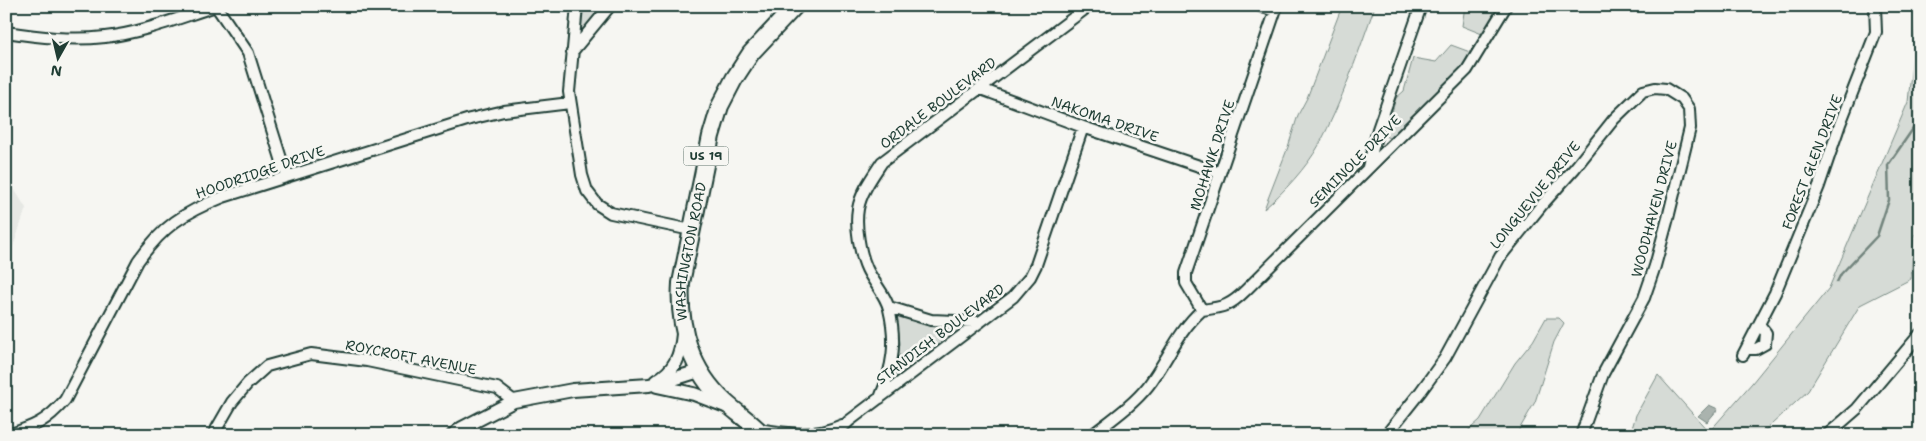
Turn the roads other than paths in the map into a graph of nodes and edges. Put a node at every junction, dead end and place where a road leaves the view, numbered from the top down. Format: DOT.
graph roads {
  1 [pos="216,6"];
  2 [pos="577,6"];
  3 [pos="795,6"];
  4 [pos="1089,6"];
  5 [pos="1260,6"];
  6 [pos="1420,6"];
  7 [pos="1506,6"];
  8 [pos="1875,6"];
  9 [pos="606,7"];
  10 [pos="1276,9"];
  11 [pos="190,10"];
  12 [pos="6,32"];
  13 [pos="572,53"];
  14 [pos="981,89"];
  15 [pos="1682,99"];
  16 [pos="570,102"];
  17 [pos="1083,127"];
  18 [pos="1368,168"];
  19 [pos="1220,173"];
  20 [pos="288,176"];
  21 [pos="691,230"];
  22 [pos="889,307"];
  23 [pos="1202,310"];
  24 [pos="980,322"];
  25 [pos="683,331"];
  26 [pos="1920,334"];
  27 [pos="1745,352"];
  28 [pos="699,371"];
  29 [pos="650,385"];
  30 [pos="880,398"];
  31 [pos="514,402"];
  32 [pos="734,409"];
  33 [pos="849,421"];
  34 [pos="760,432"];
  35 [pos="8,435"];
  36 [pos="213,435"];
  37 [pos="453,435"];
  38 [pos="835,435"];
  39 [pos="1092,435"];
  40 [pos="1386,435"];
  41 [pos="1581,435"];
  42 [pos="1827,435"];
  1 -- 11 [label="street"];
  1 -- 20 [label="street"];
  2 -- 13 [label="street"];
  3 -- 21 [label="main road, WASHINGTON ROAD / US 19"];
  4 -- 14 [label="street, ORDALE BOULEVARD"];
  5 -- 10 [label="street"];
  6 -- 18 [label="street"];
  7 -- 18 [label="street, SEMINOLE DRIVE"];
  8 -- 27 [label="street, FOREST GLEN DRIVE"];
  9 -- 13 [label="street"];
  10 -- 19 [label="street, MOHAWK DRIVE"];
  11 -- 12 [label="street"];
  13 -- 16 [label="street"];
  14 -- 17 [label="street, NAKOMA DRIVE"];
  14 -- 22 [label="street, ORDALE BOULEVARD"];
  15 -- 40 [label="street, LONGUEVUE DRIVE"];
  15 -- 41 [label="street, WOODHAVEN DRIVE"];
  16 -- 20 [label="street, HOODRIDGE DRIVE"];
  16 -- 21 [label="street"];
  17 -- 19 [label="street, NAKOMA DRIVE"];
  17 -- 24 [label="street, STANDISH BOULEVARD"];
  18 -- 23 [label="street, SEMINOLE DRIVE"];
  19 -- 23 [label="street, MOHAWK DRIVE"];
  20 -- 35 [label="street, HOODRIDGE DRIVE"];
  21 -- 25 [label="main road, WASHINGTON ROAD / US 19"];
  22 -- 24 [label="street"];
  22 -- 30 [label="street, ORDALE BOULEVARD"];
  23 -- 39 [label="street"];
  24 -- 30 [label="street, STANDISH BOULEVARD"];
  25 -- 28 [label="main road, WASHINGTON ROAD / US 19"];
  25 -- 29 [label="street"];
  26 -- 42 [label="street"];
  28 -- 29 [label="street"];
  28 -- 32 [label="main road, WASHINGTON ROAD / US 19"];
  29 -- 31 [label="street"];
  29 -- 32 [label="street"];
  30 -- 33 [label="street, STANDISH BOULEVARD"];
  31 -- 36 [label="street, ROYCROFT AVENUE"];
  31 -- 37 [label="street"];
  32 -- 34 [label="main road, WASHINGTON ROAD / US 19"];
  33 -- 34 [label="street"];
  33 -- 38 [label="street, STANDISH BOULEVARD"];
}
